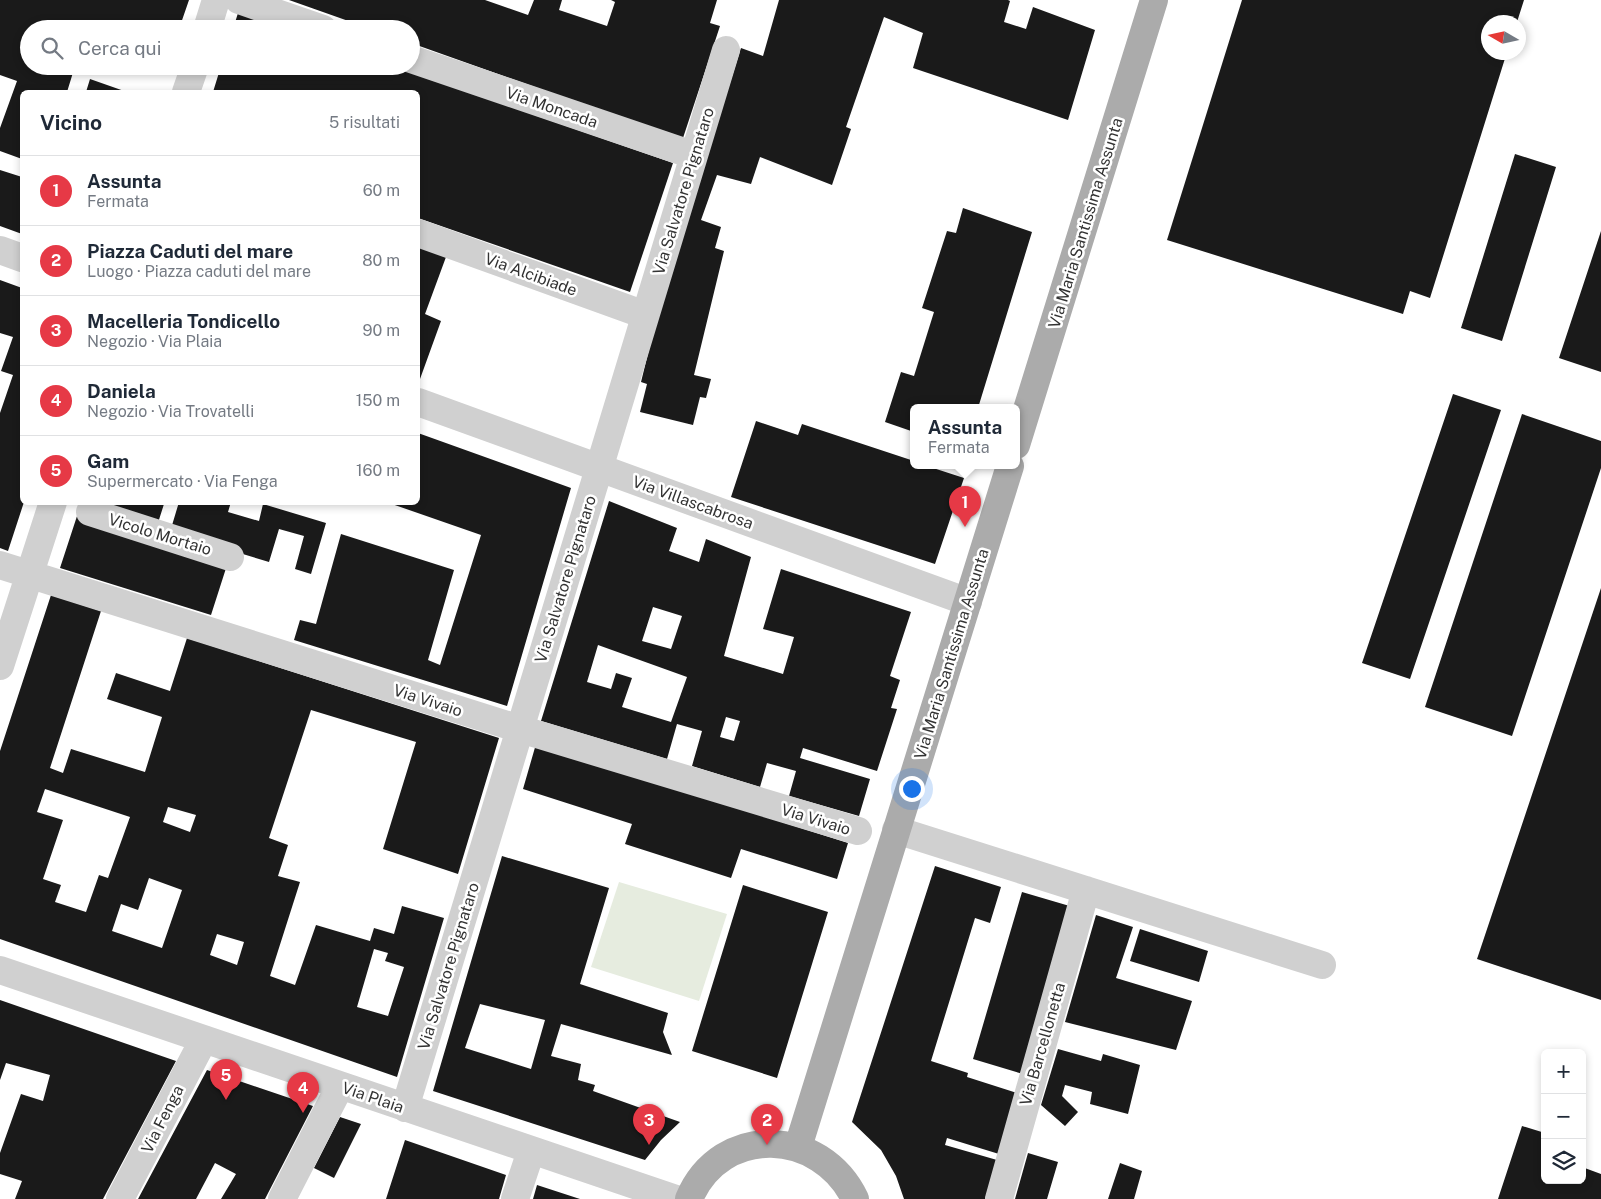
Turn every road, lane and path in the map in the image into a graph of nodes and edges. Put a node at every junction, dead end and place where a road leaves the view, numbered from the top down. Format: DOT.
graph roads {
  1 [pos="216,0"];
  2 [pos="239,0"];
  3 [pos="1154,0"];
  4 [pos="210,20"];
  5 [pos="297,20"];
  6 [pos="726,50"];
  7 [pos="420,62"];
  8 [pos="191,75"];
  9 [pos="187,90"];
  10 [pos="693,155"];
  11 [pos="420,235"];
  12 [pos="0,250"];
  13 [pos="20,257"];
  14 [pos="645,315"];
  15 [pos="420,403"];
  16 [pos="1020,432"];
  17 [pos="599,468"];
  18 [pos="1009,469"];
  19 [pos="52,505"];
  20 [pos="90,512"];
  21 [pos="230,556"];
  22 [pos="0,565"];
  23 [pos="30,574"];
  24 [pos="968,602"];
  25 [pos="0,666"];
  26 [pos="520,729"];
  27 [pos="896,830"];
  28 [pos="858,832"];
  29 [pos="1086,890"];
  30 [pos="1322,965"];
  31 [pos="0,970"];
  32 [pos="204,1039"];
  33 [pos="340,1086"];
  34 [pos="405,1108"];
  35 [pos="798,1147"];
  36 [pos="531,1151"];
  37 [pos="120,1199"];
  38 [pos="282,1199"];
  39 [pos="515,1199"];
  40 [pos="676,1199"];
  41 [pos="689,1199"];
  42 [pos="855,1199"];
  43 [pos="999,1199"];
  1 -- 4 [label="street"];
  2 -- 5 [label="street"];
  3 -- 16 [label="main road, Via Maria Santissima Assunta"];
  6 -- 10 [label="street, Via Salvatore Pignataro"];
  7 -- 10 [label="street, Via Moncada"];
  8 -- 9 [label="street"];
  10 -- 14 [label="street, Via Salvatore Pignataro"];
  11 -- 14 [label="street, Via Alcibiade"];
  12 -- 13 [label="street"];
  14 -- 17 [label="street, Via Salvatore Pignataro"];
  15 -- 17 [label="street, Via Villascabrosa"];
  17 -- 24 [label="street, Via Villascabrosa"];
  17 -- 26 [label="street, Via Salvatore Pignataro"];
  18 -- 24 [label="main road, Via Maria Santissima Assunta"];
  19 -- 23 [label="street"];
  20 -- 21 [label="street, Vicolo Mortaio"];
  22 -- 23 [label="street, Via Vivaio"];
  23 -- 25 [label="street"];
  23 -- 26 [label="street, Via Vivaio"];
  24 -- 27 [label="main road, Via Maria Santissima Assunta"];
  26 -- 28 [label="street, Via Vivaio"];
  26 -- 34 [label="street, Via Salvatore Pignataro"];
  27 -- 29 [label="street"];
  27 -- 35 [label="main road, Via Maria Santissima Assunta"];
  29 -- 30 [label="street"];
  29 -- 43 [label="street, Via Barcellonetta"];
  31 -- 32 [label="street, Via Plaia"];
  32 -- 33 [label="street, Via Plaia"];
  32 -- 37 [label="street, Via Fenga"];
  33 -- 34 [label="street, Via Plaia"];
  33 -- 38 [label="street"];
  34 -- 36 [label="street, Via Plaia"];
  35 -- 41 [label="main road"];
  35 -- 42 [label="main road"];
  36 -- 39 [label="street"];
  36 -- 40 [label="street, Via Plaia"];
}
